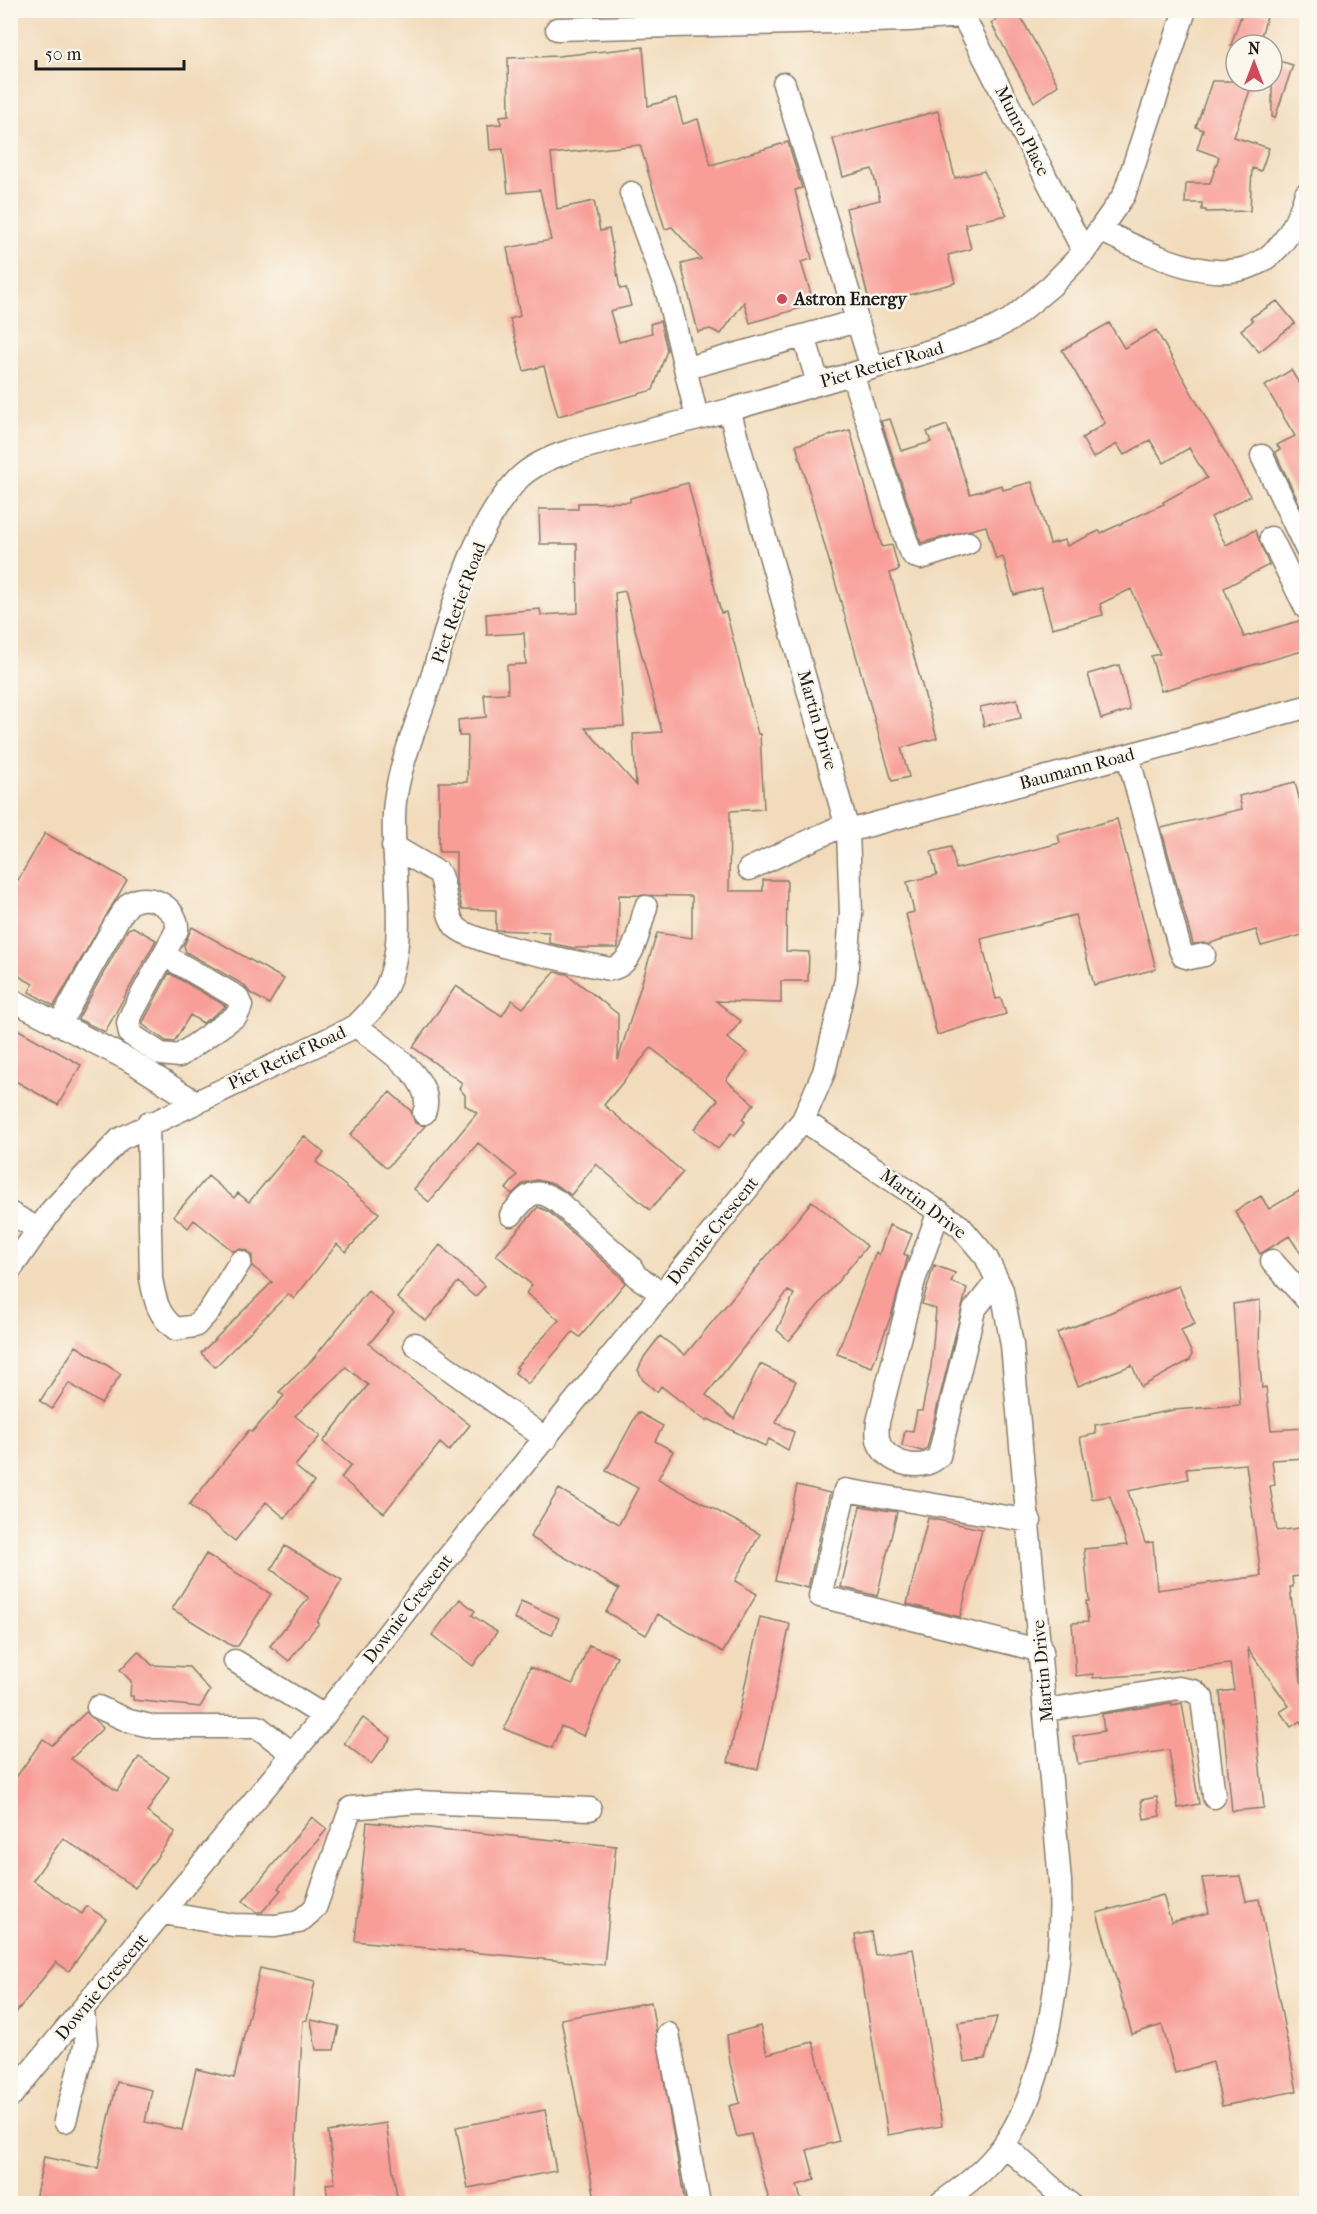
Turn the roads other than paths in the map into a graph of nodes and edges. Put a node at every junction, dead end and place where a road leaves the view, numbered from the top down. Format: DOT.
graph roads {
  1 [pos="1185,10"];
  2 [pos="961,13"];
  3 [pos="557,29"];
  4 [pos="784,84"];
  5 [pos="631,193"];
  6 [pos="1306,194"];
  7 [pos="1100,230"];
  8 [pos="1084,252"];
  9 [pos="857,321"];
  10 [pos="804,336"];
  11 [pos="687,368"];
  12 [pos="862,371"];
  13 [pos="818,383"];
  14 [pos="729,410"];
  15 [pos="697,418"];
  16 [pos="1262,456"];
  17 [pos="1271,538"];
  18 [pos="968,543"];
  19 [pos="1306,548"];
  20 [pos="1306,608"];
  21 [pos="1306,707"];
  22 [pos="1128,756"];
  23 [pos="847,827"];
  24 [pos="393,846"];
  25 [pos="749,868"];
  26 [pos="646,907"];
  27 [pos="1204,955"];
  28 [pos="164,956"];
  29 [pos="10,999"];
  30 [pos="59,1025"];
  31 [pos="356,1026"];
  32 [pos="156,1063"];
  33 [pos="194,1101"];
  34 [pos="424,1113"];
  35 [pos="803,1120"];
  36 [pos="148,1124"];
  37 [pos="939,1211"];
  38 [pos="10,1213"];
  39 [pos="511,1215"];
  40 [pos="38,1229"];
  41 [pos="1272,1261"];
  42 [pos="240,1262"];
  43 [pos="10,1270"];
  44 [pos="997,1281"];
  45 [pos="663,1294"];
  46 [pos="1306,1299"];
  47 [pos="415,1344"];
  48 [pos="546,1439"];
  49 [pos="1030,1521"];
  50 [pos="1042,1651"];
  51 [pos="235,1661"];
  52 [pos="98,1707"];
  53 [pos="1047,1710"];
  54 [pos="324,1716"];
  55 [pos="293,1754"];
  56 [pos="1214,1797"];
  57 [pos="590,1809"];
  58 [pos="163,1913"];
  59 [pos="83,2010"];
  60 [pos="668,2034"];
  61 [pos="10,2097"];
  62 [pos="65,2121"];
  63 [pos="1004,2145"];
  64 [pos="699,2204"];
  65 [pos="939,2204"];
  66 [pos="1070,2204"];
  1 -- 7 [label="street, Piet Retief Road"];
  2 -- 3 [label="street"];
  2 -- 8 [label="street, Munro Place"];
  4 -- 9 [label="street"];
  5 -- 11 [label="street"];
  6 -- 7 [label="street"];
  7 -- 8 [label="street, Piet Retief Road"];
  8 -- 12 [label="street, Piet Retief Road"];
  9 -- 10 [label="street"];
  9 -- 12 [label="street"];
  10 -- 11 [label="street"];
  10 -- 13 [label="street"];
  11 -- 15 [label="street"];
  12 -- 13 [label="street, Piet Retief Road"];
  12 -- 18 [label="street"];
  13 -- 14 [label="street, Piet Retief Road"];
  14 -- 15 [label="street, Piet Retief Road"];
  14 -- 23 [label="street, Martin Drive"];
  15 -- 24 [label="street, Piet Retief Road"];
  16 -- 19 [label="street"];
  17 -- 20 [label="street"];
  21 -- 22 [label="street, Baumann Road"];
  22 -- 23 [label="street, Baumann Road"];
  22 -- 27 [label="street"];
  23 -- 25 [label="street, Baumann Road"];
  23 -- 35 [label="street, Martin Drive"];
  24 -- 26 [label="street"];
  24 -- 31 [label="street, Piet Retief Road"];
  28 -- 30 [label="street"];
  28 -- 32 [label="street"];
  28 -- 32 [label="street"];
  29 -- 30 [label="street"];
  30 -- 32 [label="street"];
  31 -- 33 [label="street, Piet Retief Road"];
  31 -- 34 [label="street"];
  32 -- 33 [label="street"];
  33 -- 36 [label="street, Piet Retief Road"];
  35 -- 37 [label="street, Martin Drive"];
  35 -- 45 [label="street, Downie Crescent"];
  36 -- 40 [label="street, Piet Retief Road"];
  36 -- 42 [label="street"];
  37 -- 44 [label="street, Martin Drive"];
  37 -- 44 [label="street"];
  38 -- 40 [label="street"];
  39 -- 45 [label="street"];
  40 -- 43 [label="street, Piet Retief Road"];
  41 -- 46 [label="street"];
  44 -- 49 [label="street, Martin Drive"];
  45 -- 48 [label="street, Downie Crescent"];
  47 -- 48 [label="street"];
  48 -- 54 [label="street, Downie Crescent"];
  49 -- 50 [label="street, Martin Drive"];
  49 -- 50 [label="street"];
  50 -- 53 [label="street, Martin Drive"];
  51 -- 54 [label="street"];
  52 -- 55 [label="street"];
  53 -- 56 [label="street"];
  53 -- 63 [label="street, Martin Drive"];
  54 -- 55 [label="street, Downie Crescent"];
  55 -- 58 [label="street, Downie Crescent"];
  57 -- 58 [label="street"];
  58 -- 59 [label="street, Downie Crescent"];
  59 -- 61 [label="street, Downie Crescent"];
  59 -- 62 [label="street"];
  60 -- 64 [label="street"];
  63 -- 65 [label="street"];
  63 -- 66 [label="street"];
}
